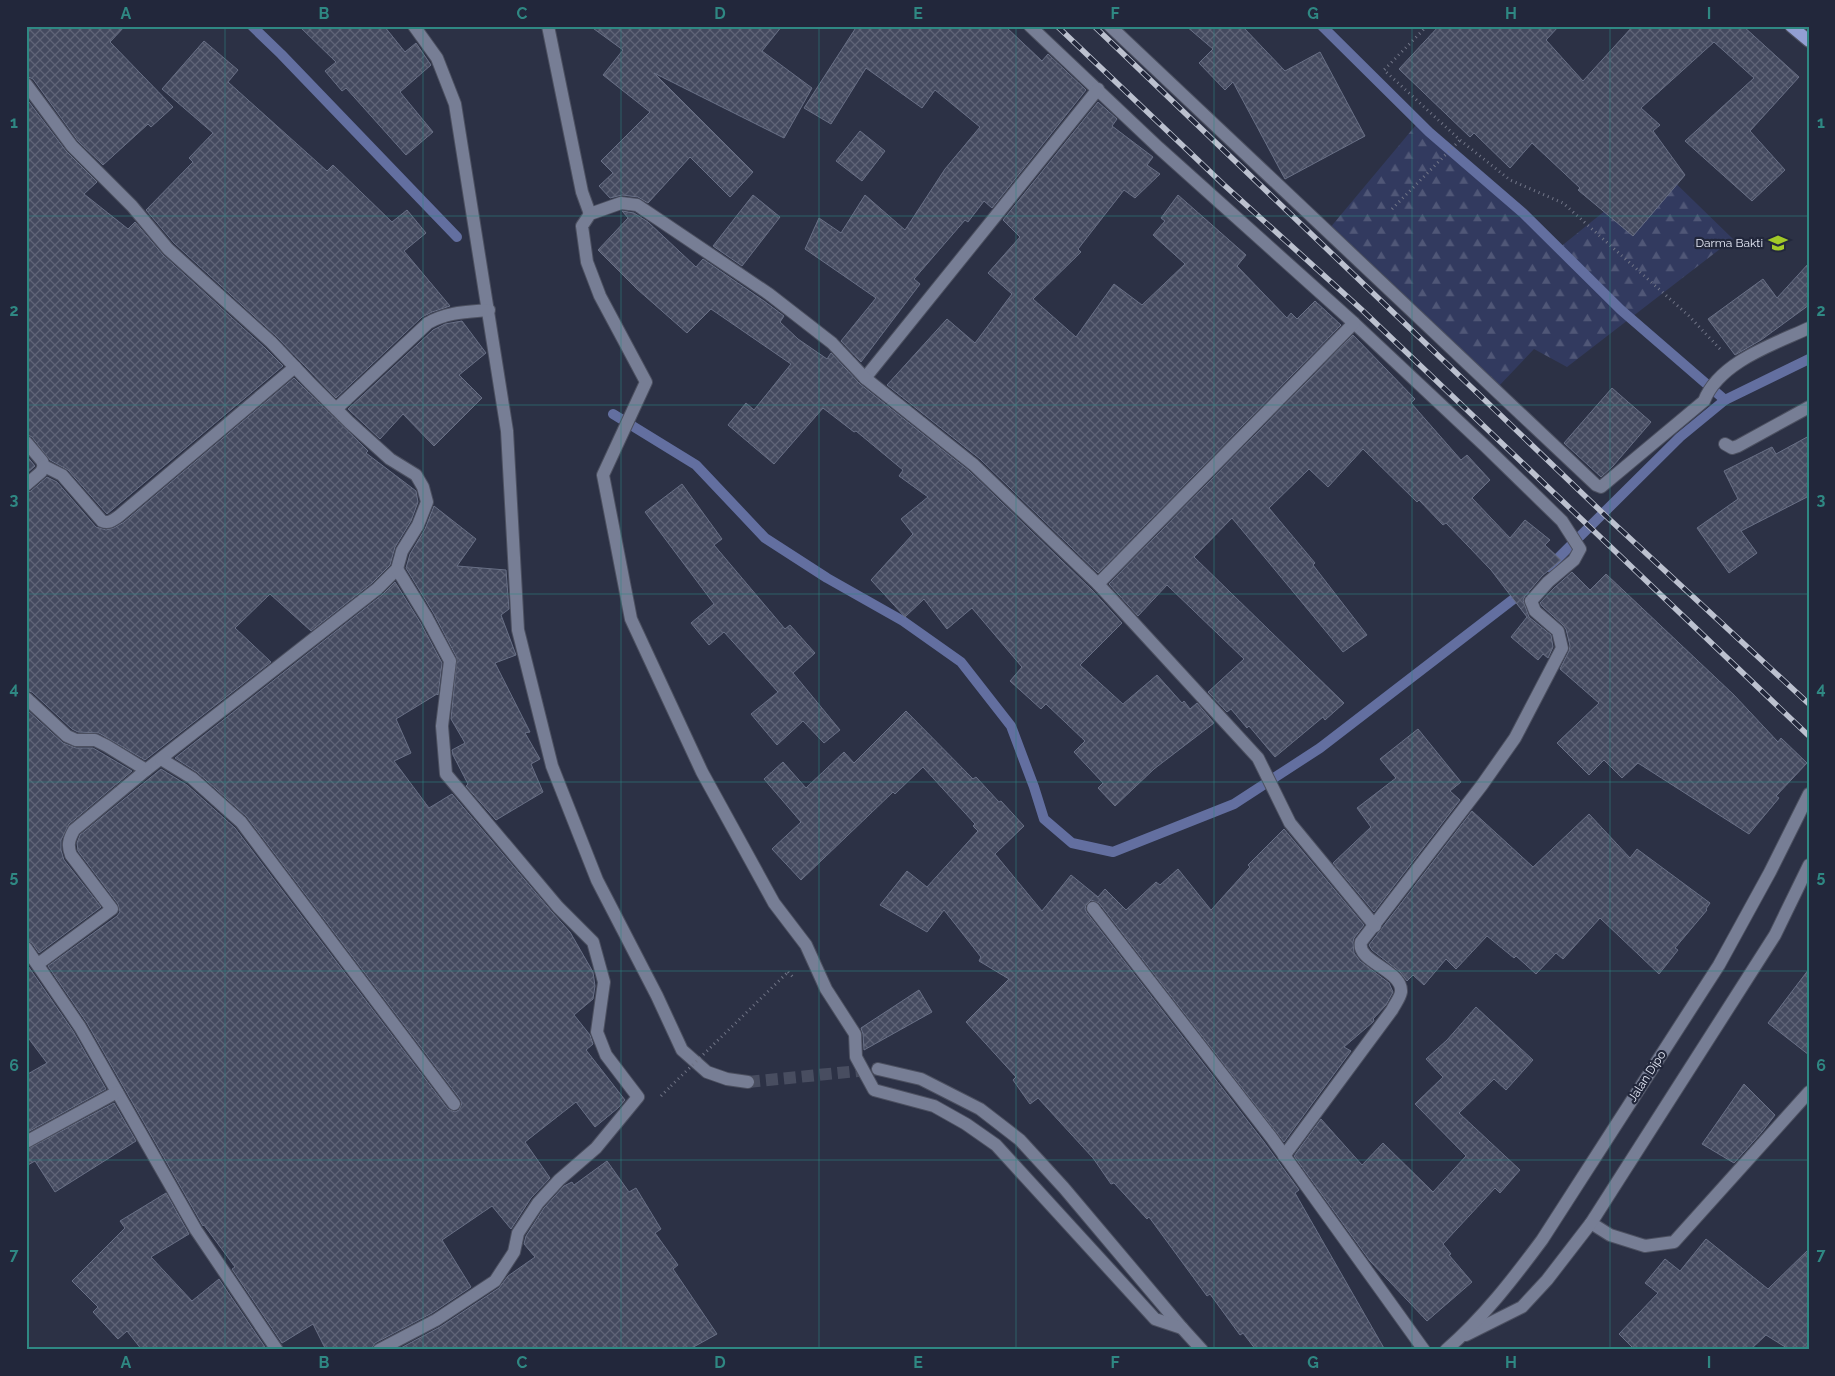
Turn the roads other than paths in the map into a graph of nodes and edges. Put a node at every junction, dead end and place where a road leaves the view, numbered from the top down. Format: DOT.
graph roads {
  1 [pos="414,26"];
  2 [pos="548,26"];
  3 [pos="1030,26"];
  4 [pos="1110,26"];
  5 [pos="1792,26"];
  6 [pos="1809,41"];
  7 [pos="26,84"];
  8 [pos="1098,89"];
  9 [pos="590,214"];
  10 [pos="489,310"];
  11 [pos="1354,324"];
  12 [pos="1809,328"];
  13 [pos="295,367"];
  14 [pos="866,378"];
  15 [pos="1809,407"];
  16 [pos="336,409"];
  17 [pos="26,442"];
  18 [pos="1725,444"];
  19 [pos="44,466"];
  20 [pos="26,485"];
  21 [pos="397,569"];
  22 [pos="1098,584"];
  23 [pos="26,698"];
  24 [pos="161,758"];
  25 [pos="146,770"];
  26 [pos="1809,794"];
  27 [pos="1809,865"];
  28 [pos="1093,908"];
  29 [pos="1375,926"];
  30 [pos="26,948"];
  31 [pos="38,964"];
  32 [pos="878,1069"];
  33 [pos="748,1082"];
  34 [pos="117,1092"];
  35 [pos="1809,1092"];
  36 [pos="454,1104"];
  37 [pos="26,1142"];
  38 [pos="1284,1156"];
  39 [pos="1590,1222"];
  40 [pos="1182,1328"];
  41 [pos="1457,1340"];
  42 [pos="277,1350"];
  43 [pos="380,1350"];
  44 [pos="1202,1350"];
  45 [pos="1424,1350"];
  46 [pos="1446,1350"];
  1 -- 10 [label="street"];
  2 -- 9 [label="street"];
  3 -- 8 [label="street"];
  4 -- 12 [label="street"];
  5 -- 6 [label="main road"];
  7 -- 13 [label="street"];
  8 -- 11 [label="street"];
  8 -- 14 [label="street"];
  9 -- 14 [label="street"];
  9 -- 40 [label="street"];
  10 -- 16 [label="street"];
  10 -- 33 [label="street"];
  11 -- 22 [label="street"];
  11 -- 29 [label="street"];
  13 -- 16 [label="street"];
  13 -- 19 [label="street"];
  14 -- 22 [label="street"];
  15 -- 18 [label="street"];
  16 -- 21 [label="street"];
  17 -- 19 [label="street"];
  19 -- 20 [label="street"];
  21 -- 24 [label="street"];
  21 -- 43 [label="street"];
  22 -- 29 [label="street"];
  23 -- 25 [label="street"];
  24 -- 25 [label="street"];
  24 -- 36 [label="street"];
  25 -- 31 [label="street"];
  26 -- 41 [label="street, Jalan Dipo"];
  27 -- 39 [label="street, Jalan Dipo"];
  28 -- 38 [label="street"];
  29 -- 38 [label="street"];
  30 -- 31 [label="street"];
  31 -- 34 [label="street"];
  32 -- 40 [label="street"];
  34 -- 37 [label="street"];
  34 -- 42 [label="street"];
  35 -- 39 [label="street"];
  38 -- 45 [label="street"];
  39 -- 41 [label="street, Jalan Dipo"];
  40 -- 44 [label="street"];
  41 -- 46 [label="street, Jalan Dipo"];
}
